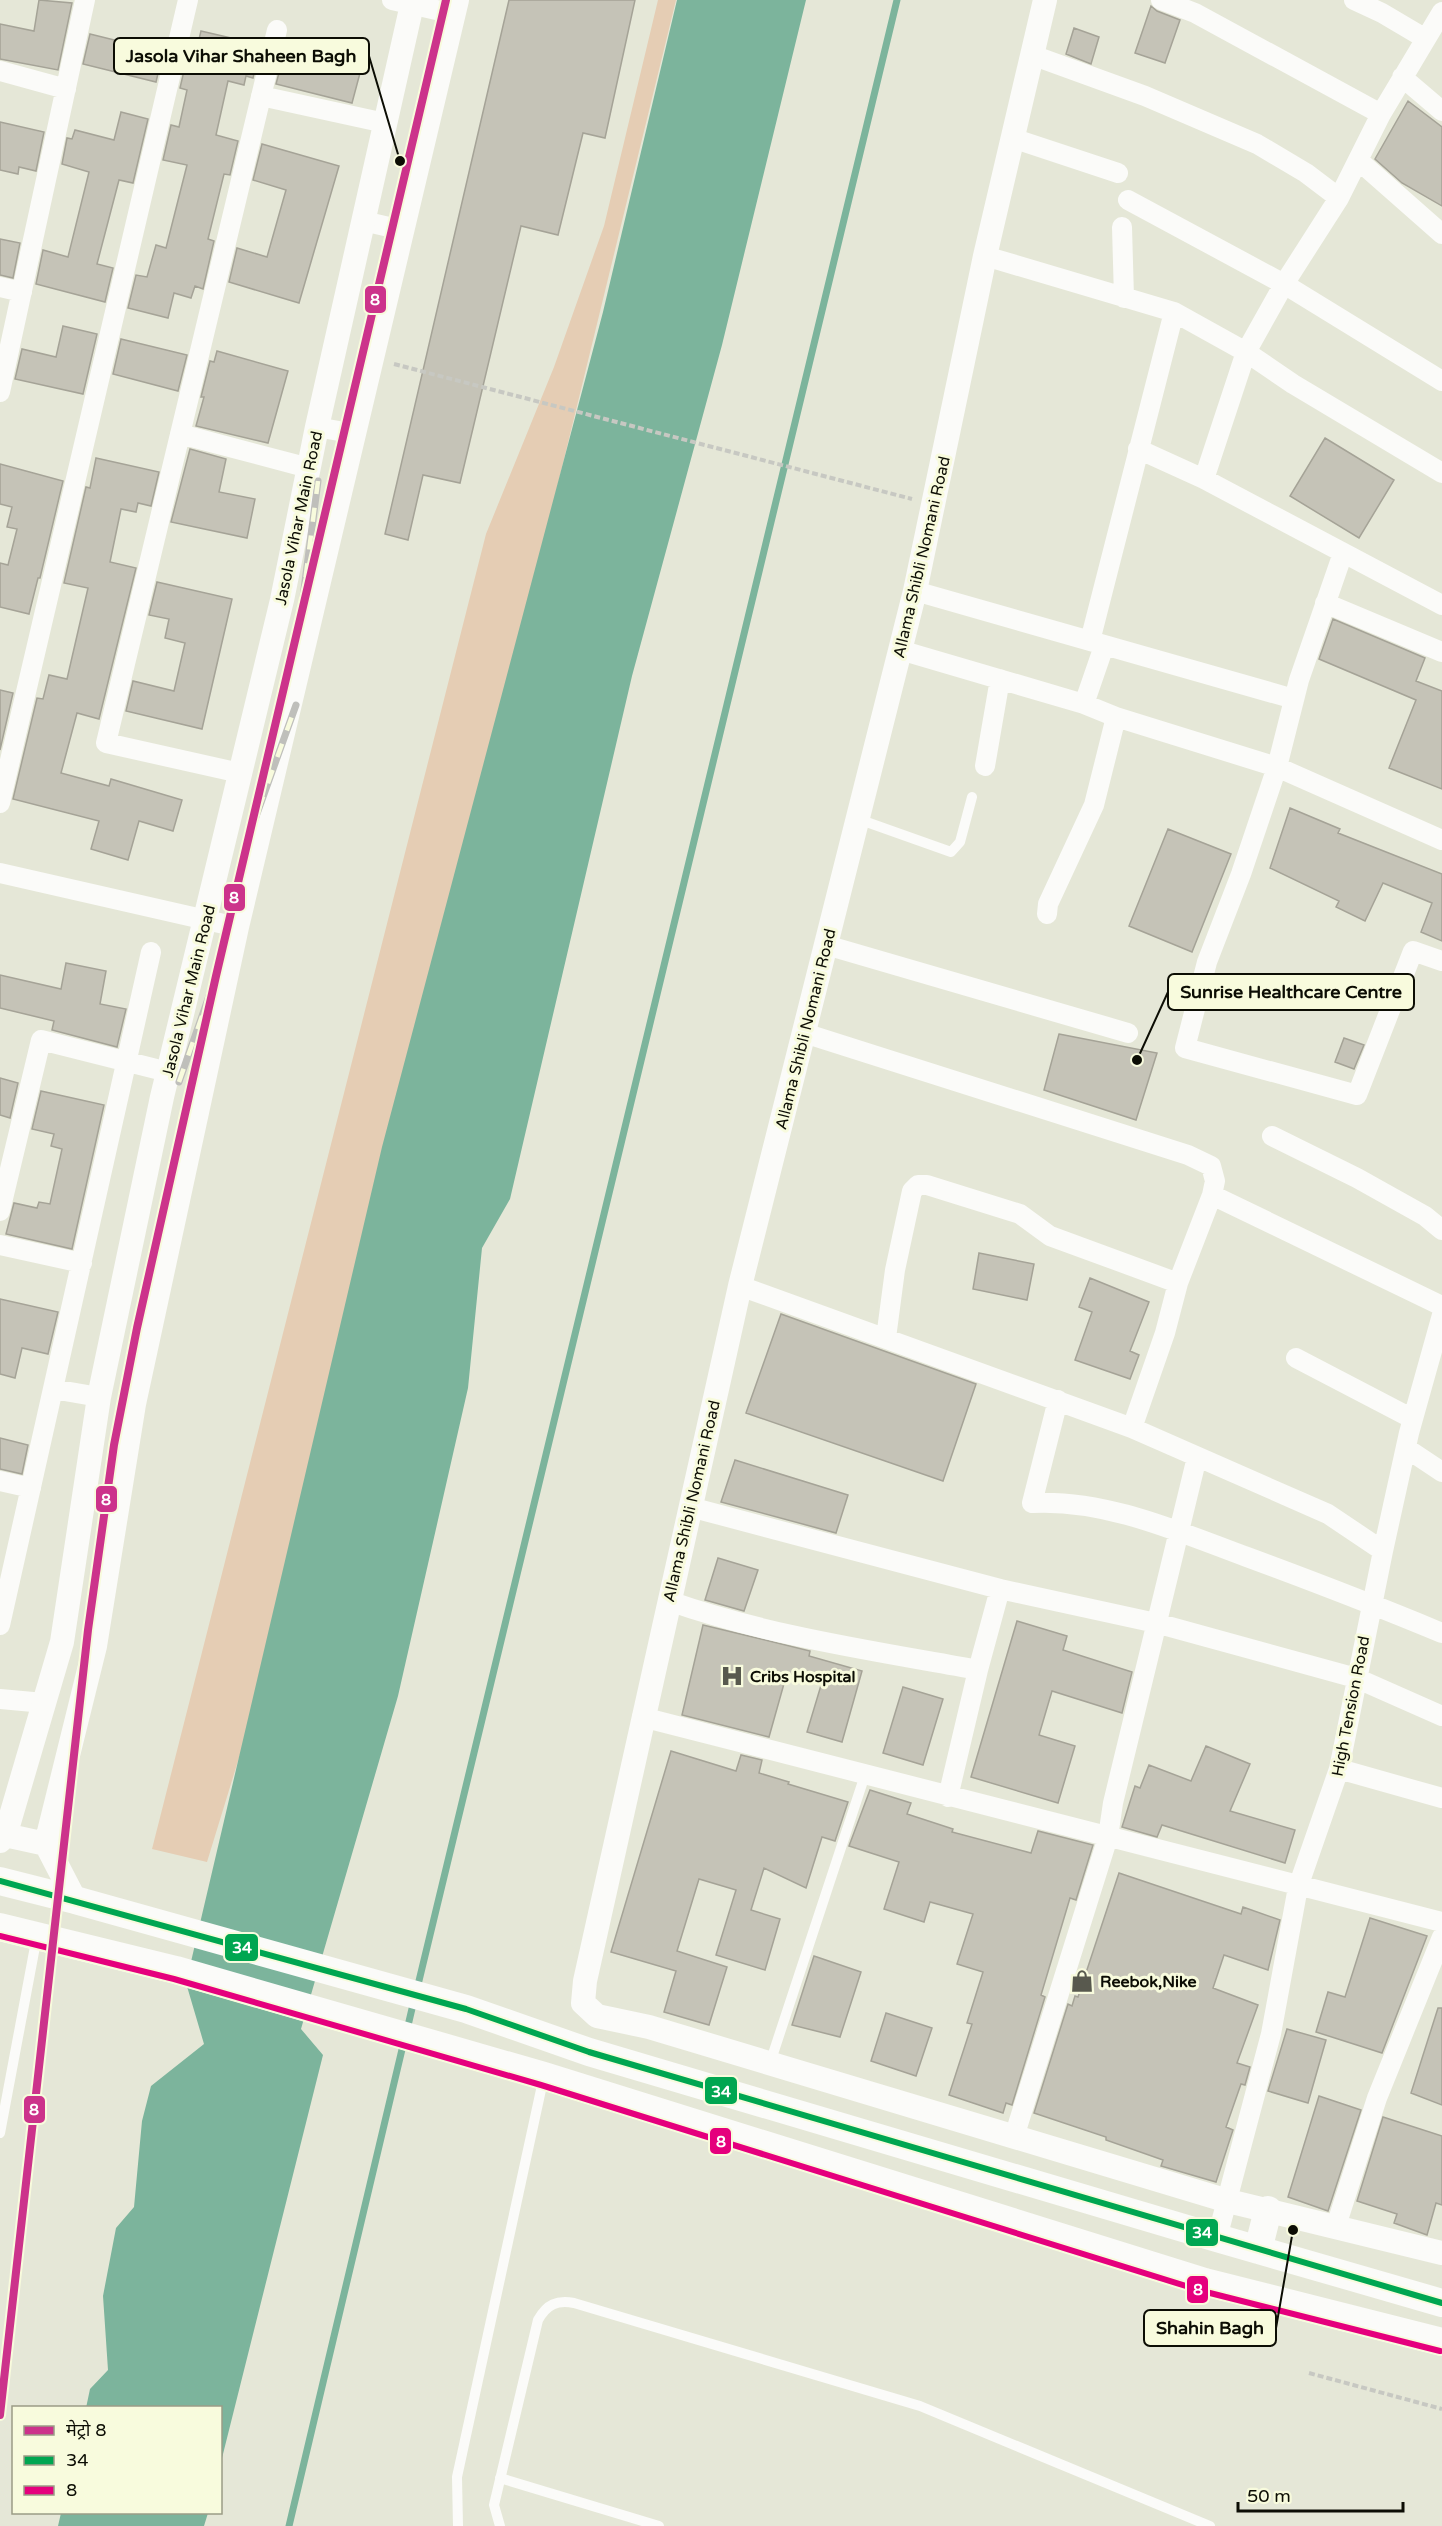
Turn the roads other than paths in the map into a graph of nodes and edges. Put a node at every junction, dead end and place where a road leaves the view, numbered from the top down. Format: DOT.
graph roads {
  1 [pos="85,0"];
  2 [pos="188,0"];
  3 [pos="1045,0"];
  4 [pos="1161,0"];
  5 [pos="1354,0"];
  6 [pos="406,2"];
  7 [pos="456,7"];
  8 [pos="1442,12"];
  9 [pos="277,30"];
  10 [pos="1426,39"];
  11 [pos="1032,55"];
  12 [pos="0,71"];
  13 [pos="1402,77"];
  14 [pos="66,89"];
  15 [pos="261,96"];
  16 [pos="1442,111"];
  17 [pos="1380,114"];
  18 [pos="385,123"];
  19 [pos="1015,139"];
  20 [pos="1358,160"];
  21 [pos="1118,173"];
  22 [pos="1340,198"];
  23 [pos="1128,200"];
  24 [pos="363,221"];
  25 [pos="1122,227"];
  26 [pos="402,230"];
  27 [pos="1442,234"];
  28 [pos="985,256"];
  29 [pos="1284,284"];
  30 [pos="0,287"];
  31 [pos="22,292"];
  32 [pos="1124,298"];
  33 [pos="1174,312"];
  34 [pos="1246,352"];
  35 [pos="1442,381"];
  36 [pos="0,392"];
  37 [pos="317,427"];
  38 [pos="180,434"];
  39 [pos="355,434"];
  40 [pos="1138,449"];
  41 [pos="309,468"];
  42 [pos="1442,473"];
  43 [pos="1204,479"];
  44 [pos="1343,553"];
  45 [pos="915,591"];
  46 [pos="1325,603"];
  47 [pos="1442,604"];
  48 [pos="1097,644"];
  49 [pos="900,650"];
  50 [pos="1442,652"];
  51 [pos="1000,679"];
  52 [pos="1294,699"];
  53 [pos="1084,704"];
  54 [pos="1116,717"];
  55 [pos="985,766"];
  56 [pos="1277,767"];
  57 [pos="240,773"];
  58 [pos="972,797"];
  59 [pos="0,804"];
  60 [pos="858,819"];
  61 [pos="1442,840"];
  62 [pos="0,873"];
  63 [pos="1047,914"];
  64 [pos="205,920"];
  65 [pos="237,927"];
  66 [pos="826,945"];
  67 [pos="151,952"];
  68 [pos="1442,961"];
  69 [pos="804,1033"];
  70 [pos="1128,1033"];
  71 [pos="128,1062"];
  72 [pos="168,1072"];
  73 [pos="1272,1136"];
  74 [pos="1212,1196"];
  75 [pos="0,1211"];
  76 [pos="1442,1230"];
  77 [pos="0,1245"];
  78 [pos="82,1263"];
  79 [pos="1178,1283"];
  80 [pos="740,1286"];
  81 [pos="1442,1306"];
  82 [pos="1442,1315"];
  83 [pos="886,1338"];
  84 [pos="1296,1358"];
  85 [pos="53,1389"];
  86 [pos="99,1397"];
  87 [pos="1058,1400"];
  88 [pos="1413,1419"];
  89 [pos="1132,1428"];
  90 [pos="1406,1448"];
  91 [pos="1197,1457"];
  92 [pos="1442,1472"];
  93 [pos="0,1481"];
  94 [pos="31,1488"];
  95 [pos="690,1507"];
  96 [pos="1180,1532"];
  97 [pos="1383,1551"];
  98 [pos="1000,1589"];
  99 [pos="669,1601"];
  100 [pos="1372,1604"];
  101 [pos="1156,1623"];
  102 [pos="0,1625"];
  103 [pos="1442,1633"];
  104 [pos="978,1670"];
  105 [pos="1356,1678"];
  106 [pos="0,1699"];
  107 [pos="44,1703"];
  108 [pos="1442,1716"];
  109 [pos="642,1717"];
  110 [pos="1339,1769"];
  111 [pos="865,1775"];
  112 [pos="948,1797"];
  113 [pos="1442,1798"];
  114 [pos="2,1837"];
  115 [pos="1108,1838"];
  116 [pos="46,1845"];
  117 [pos="0,1881"];
  118 [pos="1298,1887"];
  119 [pos="75,1900"];
  120 [pos="1442,1922"];
  121 [pos="0,1927"];
  122 [pos="37,1935"];
  123 [pos="1442,1937"];
  124 [pos="597,2016"];
  125 [pos="589,2052"];
  126 [pos="770,2063"];
  127 [pos="544,2076"];
  128 [pos="0,2133"];
  129 [pos="1014,2137"];
  130 [pos="1228,2201"];
  131 [pos="1268,2210"];
  132 [pos="1336,2226"];
  133 [pos="1217,2238"];
  134 [pos="1258,2250"];
  135 [pos="1442,2253"];
  136 [pos="1442,2303"];
  137 [pos="1442,2342"];
  138 [pos="500,2478"];
  139 [pos="458,2526"];
  140 [pos="500,2526"];
  141 [pos="659,2526"];
  142 [pos="1210,2526"];
  1 -- 14 [label="street"];
  2 -- 59 [label="street"];
  3 -- 11 [label="street, Allama Shibli Nomani Road"];
  4 -- 17 [label="street"];
  5 -- 10 [label="street"];
  6 -- 7 [label="street"];
  6 -- 18 [label="street, Jasola Vihar Main Road"];
  7 -- 26 [label="street, Jasola Vihar Main Road"];
  8 -- 10 [label="street"];
  9 -- 15 [label="street"];
  10 -- 13 [label="street"];
  11 -- 19 [label="street, Allama Shibli Nomani Road"];
  11 -- 22 [label="street"];
  12 -- 14 [label="street"];
  13 -- 16 [label="street"];
  13 -- 17 [label="street"];
  14 -- 31 [label="street"];
  15 -- 18 [label="street"];
  15 -- 38 [label="street"];
  17 -- 20 [label="street"];
  18 -- 24 [label="street, Jasola Vihar Main Road"];
  19 -- 21 [label="street"];
  19 -- 28 [label="street, Allama Shibli Nomani Road"];
  20 -- 22 [label="street"];
  20 -- 27 [label="street"];
  22 -- 29 [label="street"];
  23 -- 29 [label="street"];
  24 -- 26 [label="street"];
  24 -- 37 [label="street, Jasola Vihar Main Road"];
  25 -- 32 [label="street"];
  26 -- 39 [label="street, Jasola Vihar Main Road"];
  28 -- 32 [label="street"];
  28 -- 45 [label="street, Allama Shibli Nomani Road"];
  29 -- 34 [label="street"];
  29 -- 35 [label="street"];
  30 -- 31 [label="street"];
  31 -- 36 [label="street"];
  32 -- 33 [label="street"];
  33 -- 34 [label="street"];
  33 -- 40 [label="street"];
  34 -- 42 [label="street"];
  34 -- 43 [label="street"];
  37 -- 39 [label="street"];
  37 -- 41 [label="street, Jasola Vihar Main Road"];
  38 -- 41 [label="street"];
  38 -- 57 [label="street"];
  39 -- 65 [label="street, Jasola Vihar Main Road"];
  40 -- 43 [label="street"];
  40 -- 48 [label="street"];
  41 -- 57 [label="street, Jasola Vihar Main Road"];
  43 -- 44 [label="street"];
  44 -- 46 [label="street"];
  44 -- 47 [label="street"];
  45 -- 48 [label="street"];
  45 -- 49 [label="street, Allama Shibli Nomani Road"];
  46 -- 50 [label="street"];
  46 -- 52 [label="street"];
  48 -- 52 [label="street"];
  48 -- 53 [label="street"];
  49 -- 51 [label="street"];
  49 -- 60 [label="street, Allama Shibli Nomani Road"];
  51 -- 53 [label="street"];
  51 -- 55 [label="street"];
  52 -- 56 [label="street"];
  53 -- 54 [label="street"];
  54 -- 56 [label="street"];
  54 -- 63 [label="street"];
  56 -- 61 [label="street"];
  56 -- 68 [label="street"];
  57 -- 64 [label="street, Jasola Vihar Main Road"];
  58 -- 60 [label="lane"];
  60 -- 66 [label="street, Allama Shibli Nomani Road"];
  62 -- 64 [label="street"];
  64 -- 65 [label="street"];
  64 -- 72 [label="street, Jasola Vihar Main Road"];
  65 -- 116 [label="street, Jasola Vihar Main Road"];
  66 -- 69 [label="street, Allama Shibli Nomani Road"];
  66 -- 70 [label="street"];
  67 -- 71 [label="street"];
  69 -- 74 [label="street"];
  69 -- 80 [label="street, Allama Shibli Nomani Road"];
  71 -- 72 [label="street"];
  71 -- 75 [label="street"];
  71 -- 78 [label="street"];
  72 -- 86 [label="street, Jasola Vihar Main Road"];
  73 -- 76 [label="street"];
  74 -- 79 [label="street"];
  74 -- 81 [label="street"];
  77 -- 78 [label="street"];
  78 -- 85 [label="street"];
  79 -- 83 [label="street"];
  79 -- 89 [label="street"];
  80 -- 83 [label="street"];
  80 -- 95 [label="street, Allama Shibli Nomani Road"];
  82 -- 88 [label="street, High Tension Road"];
  83 -- 87 [label="street"];
  84 -- 88 [label="street"];
  85 -- 86 [label="street"];
  85 -- 94 [label="street"];
  86 -- 107 [label="street, Jasola Vihar Main Road"];
  87 -- 89 [label="street"];
  87 -- 96 [label="street"];
  88 -- 90 [label="street, High Tension Road"];
  89 -- 91 [label="street"];
  90 -- 92 [label="street"];
  90 -- 97 [label="street, High Tension Road"];
  91 -- 96 [label="street"];
  91 -- 97 [label="street"];
  93 -- 94 [label="street"];
  94 -- 102 [label="street"];
  95 -- 98 [label="street"];
  95 -- 99 [label="street, Allama Shibli Nomani Road"];
  96 -- 100 [label="street"];
  96 -- 101 [label="street"];
  97 -- 100 [label="street, High Tension Road"];
  98 -- 101 [label="street"];
  98 -- 104 [label="street"];
  99 -- 104 [label="street"];
  99 -- 109 [label="street, Allama Shibli Nomani Road"];
  100 -- 103 [label="street"];
  100 -- 105 [label="street, High Tension Road"];
  101 -- 105 [label="street"];
  101 -- 115 [label="street"];
  104 -- 112 [label="street"];
  105 -- 108 [label="street"];
  105 -- 110 [label="street, High Tension Road"];
  106 -- 107 [label="street"];
  107 -- 114 [label="street, Jasola Vihar Main Road"];
  109 -- 111 [label="street"];
  109 -- 124 [label="street, Allama Shibli Nomani Road"];
  110 -- 113 [label="street"];
  110 -- 118 [label="street, High Tension Road"];
  111 -- 112 [label="street"];
  111 -- 126 [label="lane"];
  112 -- 115 [label="street"];
  114 -- 116 [label="street"];
  115 -- 118 [label="street"];
  115 -- 129 [label="street"];
  116 -- 119 [label="street"];
  117 -- 119 [label="main road"];
  118 -- 120 [label="street"];
  118 -- 130 [label="street, High Tension Road"];
  119 -- 125 [label="main road"];
  121 -- 122 [label="main road"];
  122 -- 127 [label="main road"];
  122 -- 128 [label="lane"];
  123 -- 132 [label="street"];
  124 -- 125 [label="street"];
  124 -- 126 [label="street"];
  125 -- 133 [label="main road"];
  126 -- 129 [label="street"];
  127 -- 137 [label="main road"];
  127 -- 139 [label="lane"];
  129 -- 130 [label="street"];
  130 -- 131 [label="street"];
  130 -- 133 [label="street, High Tension Road"];
  131 -- 132 [label="street"];
  131 -- 134 [label="main road"];
  132 -- 135 [label="street"];
  133 -- 134 [label="main road"];
  134 -- 136 [label="main road"];
  138 -- 140 [label="lane"];
  138 -- 141 [label="lane"];
  138 -- 142 [label="lane"];
}
